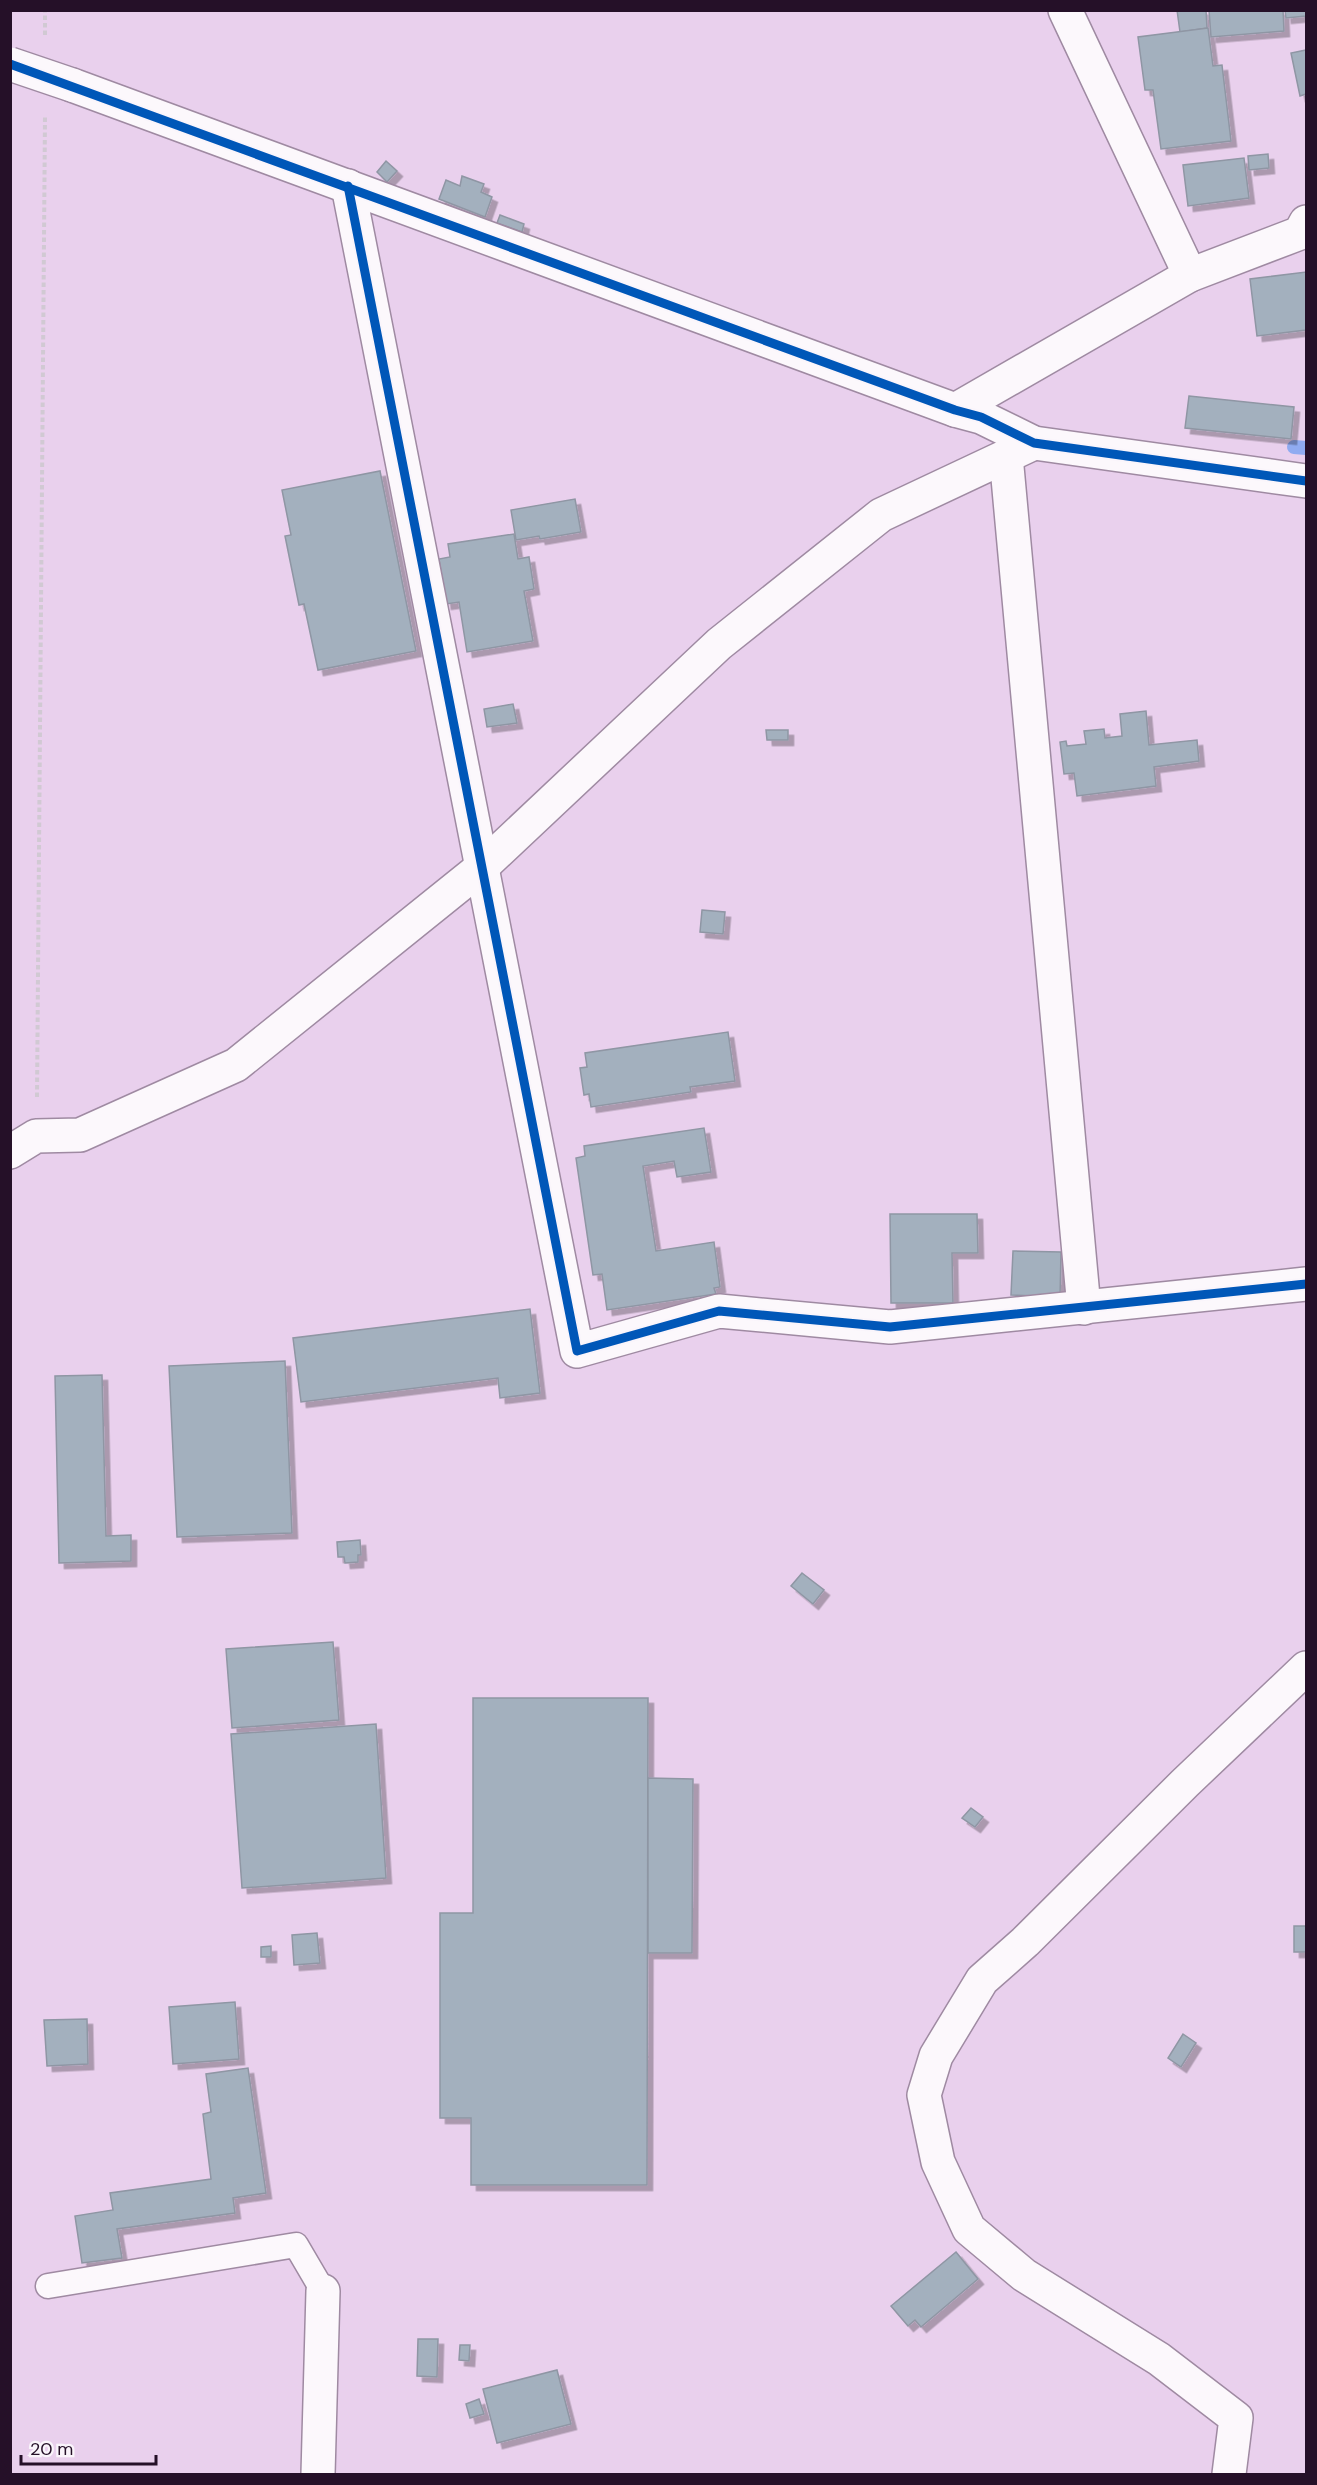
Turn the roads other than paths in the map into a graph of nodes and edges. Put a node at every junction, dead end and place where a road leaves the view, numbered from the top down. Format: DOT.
graph roads {
  1 [pos="1065,10"];
  2 [pos="10,64"];
  3 [pos="348,186"];
  4 [pos="1306,222"];
  5 [pos="1190,275"];
  6 [pos="955,410"];
  7 [pos="1020,449"];
  8 [pos="1306,481"];
  9 [pos="482,867"];
  10 [pos="23,1144"];
  11 [pos="1306,1284"];
  12 [pos="1084,1308"];
  13 [pos="1306,1668"];
  14 [pos="48,2286"];
  15 [pos="323,2291"];
  16 [pos="318,2475"];
  17 [pos="1229,2475"];
  1 -- 5 [label="street"];
  2 -- 3 [label="street, bridge"];
  3 -- 6 [label="street"];
  3 -- 9 [label="street"];
  4 -- 5 [label="street"];
  5 -- 6 [label="street"];
  6 -- 7 [label="street"];
  7 -- 8 [label="street"];
  7 -- 9 [label="street"];
  7 -- 12 [label="street"];
  9 -- 10 [label="street"];
  9 -- 12 [label="street"];
  11 -- 12 [label="street"];
  13 -- 17 [label="street"];
  14 -- 15 [label="lane"];
  15 -- 16 [label="street"];
}
